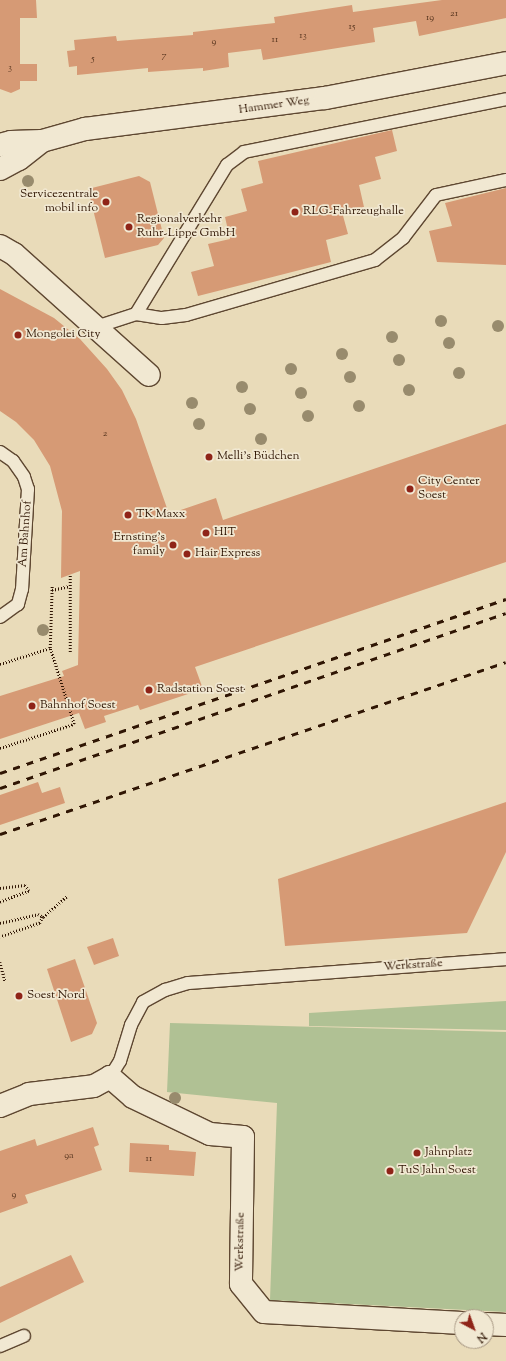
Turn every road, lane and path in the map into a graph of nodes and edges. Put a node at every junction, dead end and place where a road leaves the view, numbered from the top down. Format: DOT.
graph roads {
  1 [pos="506,63"];
  2 [pos="506,99"];
  3 [pos="42,141"];
  4 [pos="0,145"];
  5 [pos="0,169"];
  6 [pos="506,180"];
  7 [pos="0,232"];
  8 [pos="7,250"];
  9 [pos="136,314"];
  10 [pos="96,327"];
  11 [pos="149,375"];
  12 [pos="0,452"];
  13 [pos="70,575"];
  14 [pos="52,586"];
  15 [pos="70,586"];
  16 [pos="52,590"];
  17 [pos="0,617"];
  18 [pos="50,648"];
  19 [pos="70,652"];
  20 [pos="0,664"];
  21 [pos="0,748"];
  22 [pos="0,888"];
  23 [pos="67,896"];
  24 [pos="0,902"];
  25 [pos="43,917"];
  26 [pos="0,923"];
  27 [pos="0,937"];
  28 [pos="506,959"];
  29 [pos="0,962"];
  30 [pos="5,981"];
  31 [pos="110,1077"];
  32 [pos="0,1106"];
  33 [pos="454,1323"];
  34 [pos="494,1324"];
  35 [pos="506,1325"];
  36 [pos="24,1336"];
  37 [pos="0,1346"];
  1 -- 3 [label="street, Hammer Weg"];
  2 -- 9 [label="lane"];
  3 -- 4 [label="street, Hammer Weg"];
  3 -- 5 [label="street, Hammer Weg"];
  6 -- 9 [label="lane"];
  7 -- 8 [label="street"];
  8 -- 10 [label="street"];
  9 -- 10 [label="lane"];
  10 -- 11 [label="street"];
  12 -- 17 [label="lane, Am Bahnhof"];
  13 -- 15 [label="path"];
  14 -- 16 [label="path"];
  15 -- 16 [label="path"];
  15 -- 19 [label="path"];
  16 -- 18 [label="path"];
  18 -- 20 [label="path"];
  18 -- 21 [label="path"];
  22 -- 24 [label="path"];
  23 -- 25 [label="path"];
  25 -- 26 [label="path"];
  25 -- 27 [label="path"];
  28 -- 31 [label="lane, Werkstraße"];
  29 -- 30 [label="path"];
  31 -- 32 [label="street"];
  31 -- 33 [label="street, Werkstraße"];
  34 -- 35 [label="street"];
  36 -- 37 [label="lane"];
}
